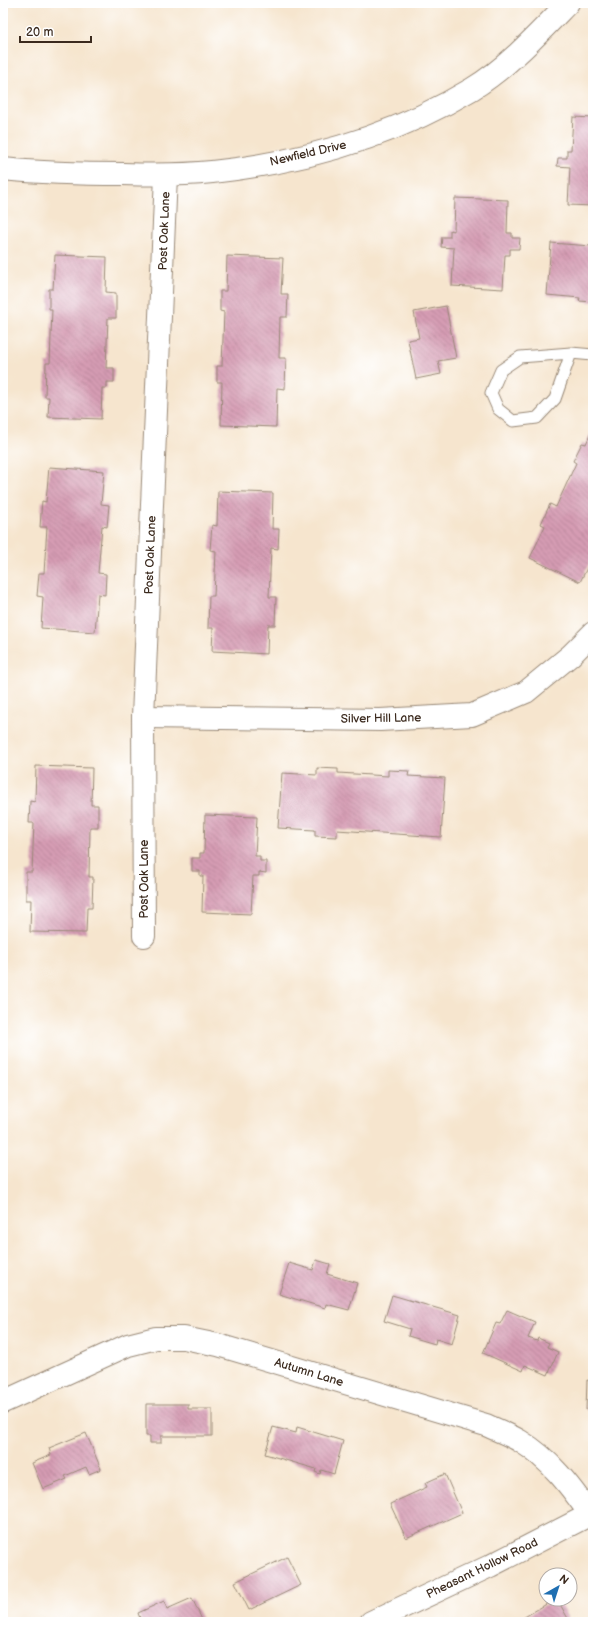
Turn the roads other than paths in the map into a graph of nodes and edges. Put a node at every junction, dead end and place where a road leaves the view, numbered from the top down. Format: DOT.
graph roads {
  1 [pos="568,3"];
  2 [pos="3,169"];
  3 [pos="166,175"];
  4 [pos="571,353"];
  5 [pos="593,355"];
  6 [pos="593,634"];
  7 [pos="143,717"];
  8 [pos="144,936"];
  9 [pos="3,1402"];
  10 [pos="591,1514"];
  11 [pos="371,1622"];
  1 -- 3 [label="street, Newfield Drive"];
  2 -- 3 [label="street, Newfield Drive"];
  3 -- 7 [label="street, Post Oak Lane"];
  4 -- 4 [label="lane"];
  4 -- 5 [label="lane"];
  6 -- 7 [label="street, Silver Hill Lane"];
  7 -- 8 [label="street, Post Oak Lane"];
  9 -- 10 [label="street, Autumn Lane"];
  10 -- 11 [label="street, Pheasant Hollow Road"];
}
